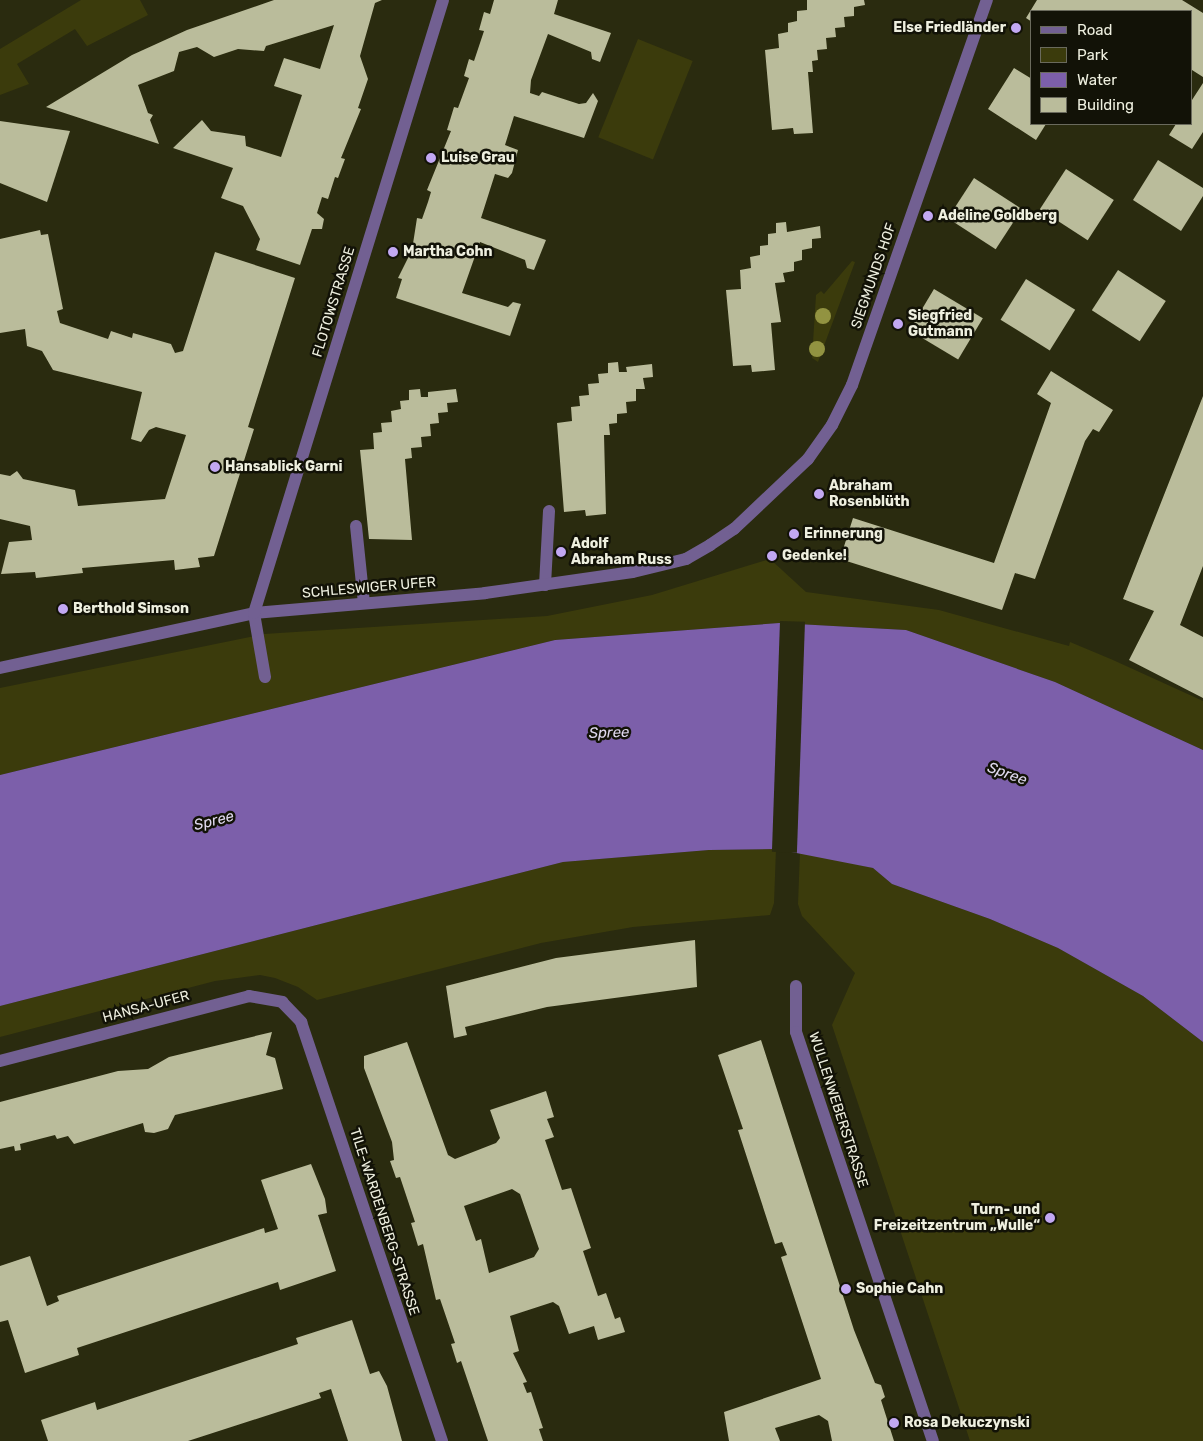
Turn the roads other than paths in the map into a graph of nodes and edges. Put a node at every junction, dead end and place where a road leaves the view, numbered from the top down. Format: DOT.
graph roads {
  1 [pos="443,0"];
  2 [pos="987,0"];
  3 [pos="550,511"];
  4 [pos="356,526"];
  5 [pos="734,529"];
  6 [pos="544,585"];
  7 [pos="364,603"];
  8 [pos="254,613"];
  9 [pos="0,668"];
  10 [pos="265,677"];
  11 [pos="796,986"];
  12 [pos="296,1014"];
  13 [pos="0,1061"];
  14 [pos="442,1441"];
  15 [pos="932,1441"];
  1 -- 8 [label="street, FLOTOWSTRASSE"];
  2 -- 5 [label="street, SIEGMUNDS HOF"];
  3 -- 6 [label="street"];
  4 -- 7 [label="street"];
  5 -- 6 [label="street, SCHLESWIGER UFER"];
  6 -- 7 [label="street, SCHLESWIGER UFER"];
  7 -- 8 [label="street, SCHLESWIGER UFER"];
  8 -- 9 [label="street, SCHLESWIGER UFER"];
  8 -- 10 [label="street"];
  11 -- 15 [label="street, WULLENWEBERSTRASSE"];
  12 -- 13 [label="street, HANSA-UFER"];
  12 -- 14 [label="street, TILE-WARDENBERG-STRASSE"];
}
